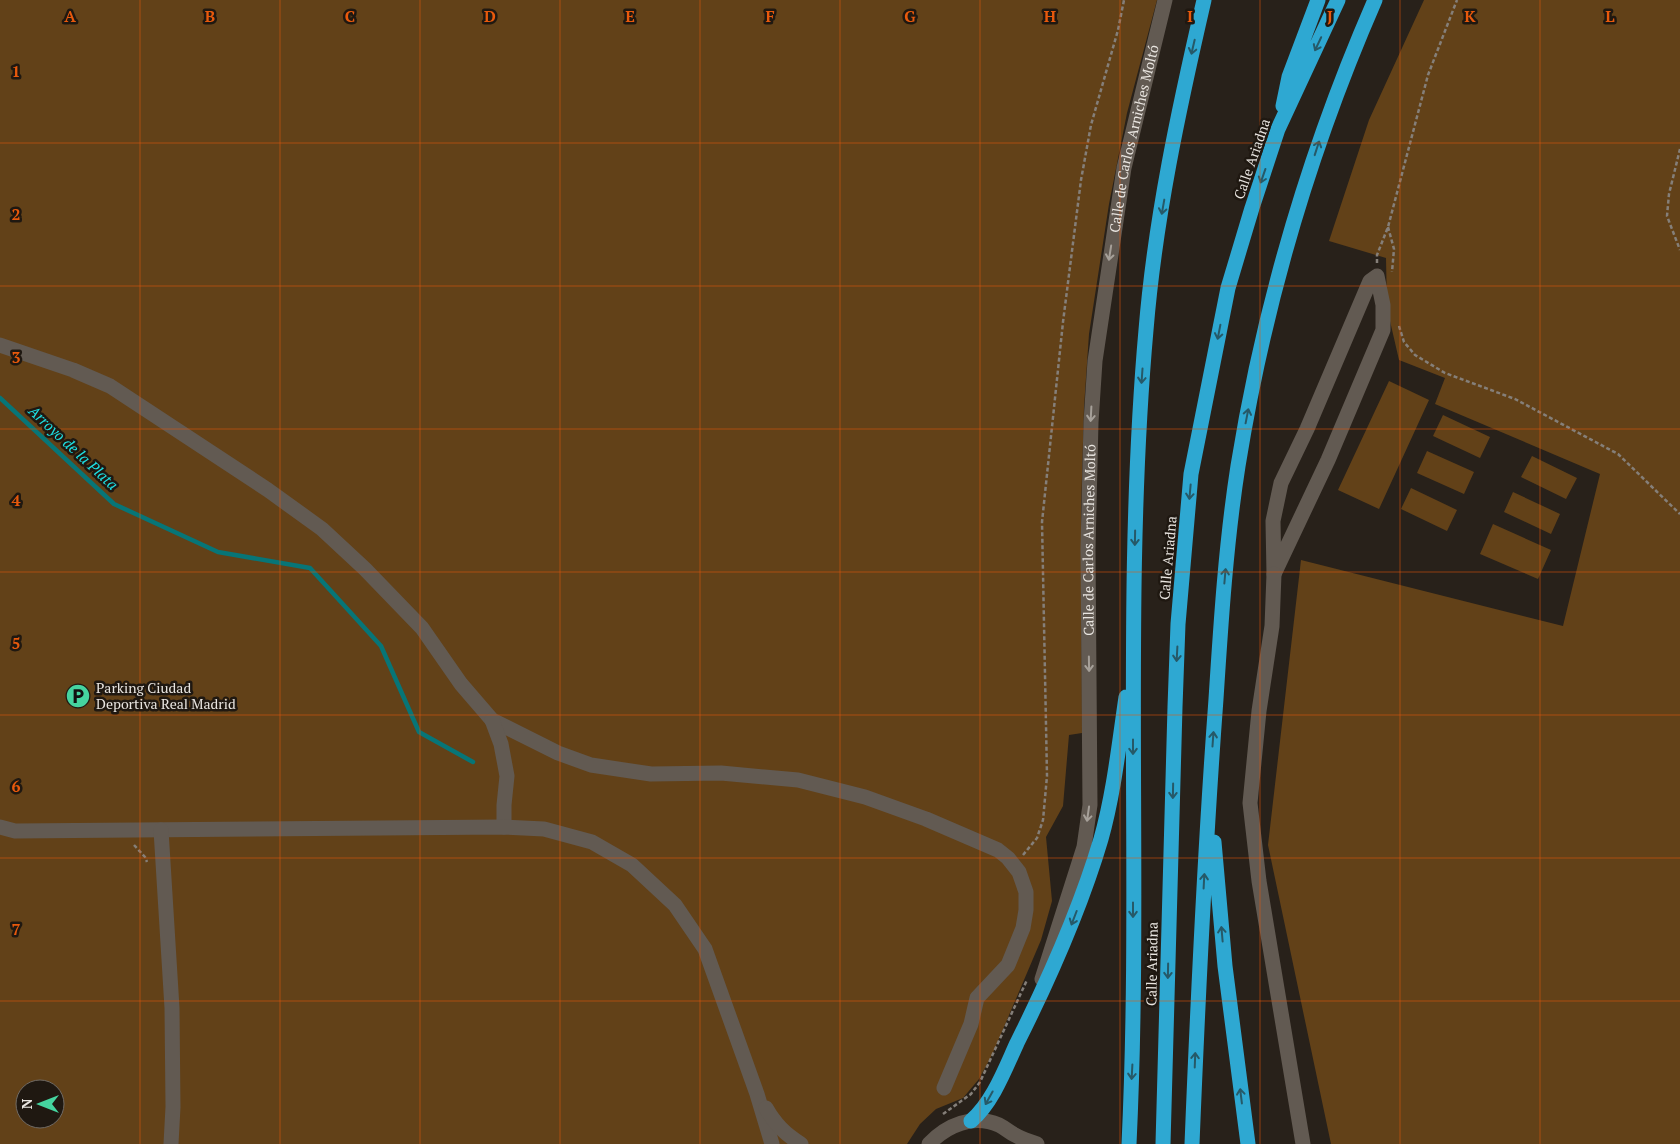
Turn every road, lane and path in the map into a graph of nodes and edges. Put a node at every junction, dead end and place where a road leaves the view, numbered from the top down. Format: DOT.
graph roads {
  1 [pos="1124,0"];
  2 [pos="1166,0"];
  3 [pos="1204,0"];
  4 [pos="1318,0"];
  5 [pos="1338,0"];
  6 [pos="1457,0"];
  7 [pos="1374,3"];
  8 [pos="1278,129"];
  9 [pos="1680,149"];
  10 [pos="1388,226"];
  11 [pos="1680,250"];
  12 [pos="1377,276"];
  13 [pos="1392,277"];
  14 [pos="1398,325"];
  15 [pos="0,345"];
  16 [pos="1680,514"];
  17 [pos="1274,574"];
  18 [pos="1133,646"];
  19 [pos="492,720"];
  20 [pos="1209,787"];
  21 [pos="0,826"];
  22 [pos="504,827"];
  23 [pos="161,830"];
  24 [pos="15,831"];
  25 [pos="0,837"];
  26 [pos="131,843"];
  27 [pos="162,865"];
  28 [pos="1015,866"];
  29 [pos="1003,1072"];
  30 [pos="944,1088"];
  31 [pos="757,1094"];
  32 [pos="971,1121"];
  33 [pos="1018,1140"];
  34 [pos="769,1141"];
  35 [pos="796,1142"];
  36 [pos="170,1144"];
  37 [pos="929,1144"];
  38 [pos="1037,1144"];
  39 [pos="1129,1144"];
  40 [pos="1163,1144"];
  41 [pos="1192,1144"];
  42 [pos="1248,1144"];
  43 [pos="1303,1144"];
  1 -- 28 [label="path"];
  2 -- 29 [label="street, Calle de Carlos Arniches Moltó, one-way"];
  3 -- 18 [label="highway, one-way"];
  4 -- 8 [label="highway"];
  5 -- 8 [label="highway, Calle Ariadna, one-way"];
  6 -- 10 [label="path"];
  20 -- 7 [label="highway, one-way"];
  8 -- 40 [label="highway, Calle Ariadna, one-way"];
  9 -- 11 [label="path"];
  10 -- 12 [label="path"];
  10 -- 13 [label="path"];
  12 -- 17 [label="street"];
  12 -- 17 [label="street"];
  14 -- 16 [label="path"];
  15 -- 19 [label="street"];
  17 -- 43 [label="street"];
  18 -- 29 [label="highway, one-way"];
  18 -- 39 [label="highway, one-way"];
  19 -- 22 [label="street"];
  19 -- 28 [label="street"];
  41 -- 20 [label="highway, one-way"];
  42 -- 20 [label="highway, one-way"];
  21 -- 24 [label="street"];
  22 -- 23 [label="street"];
  22 -- 31 [label="street"];
  23 -- 24 [label="street"];
  23 -- 27 [label="street"];
  24 -- 25 [label="street"];
  26 -- 27 [label="path"];
  27 -- 36 [label="street"];
  28 -- 30 [label="street"];
  29 -- 32 [label="highway, one-way"];
  31 -- 34 [label="street"];
  31 -- 35 [label="street"];
  32 -- 33 [label="street"];
  32 -- 37 [label="street"];
  33 -- 38 [label="street"];
}
